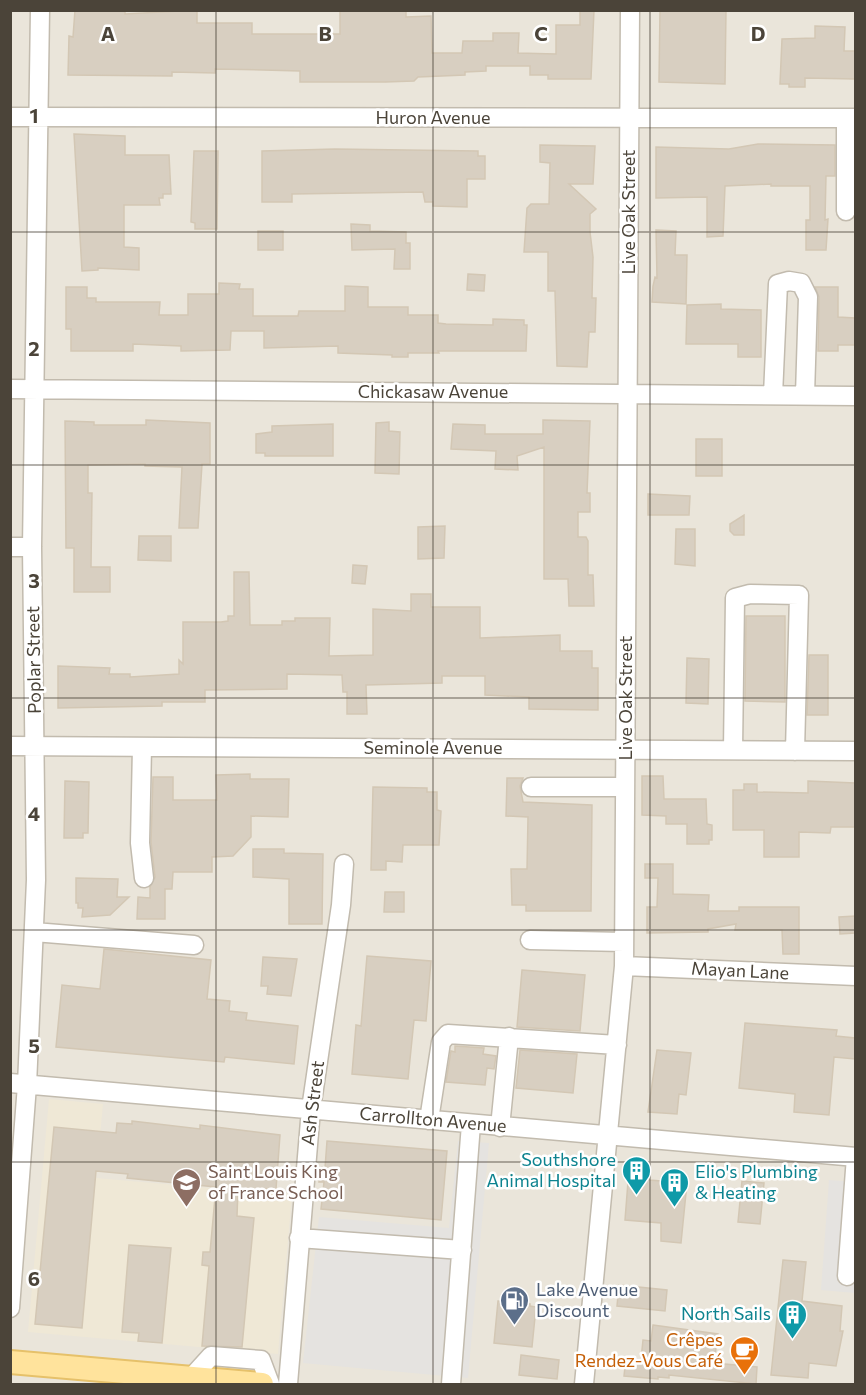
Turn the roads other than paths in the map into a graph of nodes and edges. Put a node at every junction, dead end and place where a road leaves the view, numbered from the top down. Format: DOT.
graph roads {
  1 [pos="40,10"];
  2 [pos="630,10"];
  3 [pos="10,117"];
  4 [pos="40,117"];
  5 [pos="630,118"];
  6 [pos="851,118"];
  7 [pos="846,211"];
  8 [pos="10,389"];
  9 [pos="35,389"];
  10 [pos="627,393"];
  11 [pos="772,395"];
  12 [pos="806,395"];
  13 [pos="855,396"];
  14 [pos="10,547"];
  15 [pos="32,547"];
  16 [pos="10,746"];
  17 [pos="35,746"];
  18 [pos="142,747"];
  19 [pos="625,749"];
  20 [pos="733,750"];
  21 [pos="795,751"];
  22 [pos="855,751"];
  23 [pos="531,787"];
  24 [pos="625,787"];
  25 [pos="344,864"];
  26 [pos="144,878"];
  27 [pos="34,932"];
  28 [pos="530,940"];
  29 [pos="624,942"];
  30 [pos="194,945"];
  31 [pos="624,966"];
  32 [pos="855,976"];
  33 [pos="509,1037"];
  34 [pos="617,1045"];
  35 [pos="19,1084"];
  36 [pos="311,1109"];
  37 [pos="429,1120"];
  38 [pos="471,1124"];
  39 [pos="500,1127"];
  40 [pos="608,1137"];
  41 [pos="855,1157"];
  42 [pos="299,1238"];
  43 [pos="462,1250"];
  44 [pos="846,1276"];
  45 [pos="10,1308"];
  46 [pos="10,1362"];
  47 [pos="191,1378"];
  48 [pos="262,1384"];
  49 [pos="270,1384"];
  50 [pos="288,1384"];
  51 [pos="451,1384"];
  52 [pos="584,1384"];
  1 -- 4 [label="street, Poplar Street"];
  2 -- 5 [label="street, Live Oak Street"];
  3 -- 4 [label="street, Huron Avenue"];
  4 -- 5 [label="street, Huron Avenue"];
  4 -- 9 [label="street, Poplar Street"];
  5 -- 6 [label="street, Huron Avenue"];
  5 -- 10 [label="street, Live Oak Street"];
  6 -- 7 [label="street"];
  8 -- 9 [label="street, Chickasaw Avenue"];
  9 -- 10 [label="street, Chickasaw Avenue"];
  9 -- 15 [label="street, Poplar Street"];
  10 -- 11 [label="street, Chickasaw Avenue"];
  10 -- 19 [label="street, Live Oak Street"];
  11 -- 12 [label="street, Chickasaw Avenue"];
  11 -- 12 [label="street"];
  12 -- 13 [label="street, Chickasaw Avenue"];
  14 -- 15 [label="street"];
  15 -- 17 [label="street, Poplar Street"];
  16 -- 17 [label="street, Seminole Avenue"];
  17 -- 18 [label="street, Seminole Avenue"];
  17 -- 27 [label="street, Poplar Street"];
  18 -- 19 [label="street, Seminole Avenue"];
  18 -- 26 [label="street"];
  19 -- 20 [label="street, Seminole Avenue"];
  19 -- 24 [label="street, Live Oak Street"];
  20 -- 21 [label="street, Seminole Avenue"];
  20 -- 21 [label="street"];
  21 -- 22 [label="street, Seminole Avenue"];
  23 -- 24 [label="street"];
  24 -- 29 [label="street, Live Oak Street"];
  25 -- 36 [label="street, Ash Street"];
  27 -- 30 [label="street"];
  27 -- 35 [label="street, Poplar Street"];
  28 -- 29 [label="street"];
  29 -- 31 [label="street, Live Oak Street"];
  31 -- 32 [label="street, Mayan Lane"];
  31 -- 34 [label="street, Live Oak Street"];
  33 -- 34 [label="street"];
  33 -- 37 [label="street"];
  33 -- 39 [label="street"];
  34 -- 40 [label="street, Live Oak Street"];
  35 -- 36 [label="street, Carrollton Avenue"];
  35 -- 45 [label="street, Poplar Street"];
  36 -- 37 [label="street, Carrollton Avenue"];
  36 -- 42 [label="street, Ash Street"];
  37 -- 38 [label="street, Carrollton Avenue"];
  38 -- 39 [label="street, Carrollton Avenue"];
  38 -- 43 [label="street"];
  39 -- 40 [label="street, Carrollton Avenue"];
  40 -- 41 [label="street, Carrollton Avenue"];
  40 -- 52 [label="street, Live Oak Street"];
  41 -- 44 [label="street"];
  42 -- 43 [label="street"];
  42 -- 50 [label="street, Ash Street"];
  43 -- 51 [label="street"];
  46 -- 47 [label="main road"];
  47 -- 48 [label="main road"];
  47 -- 49 [label="street"];
}
